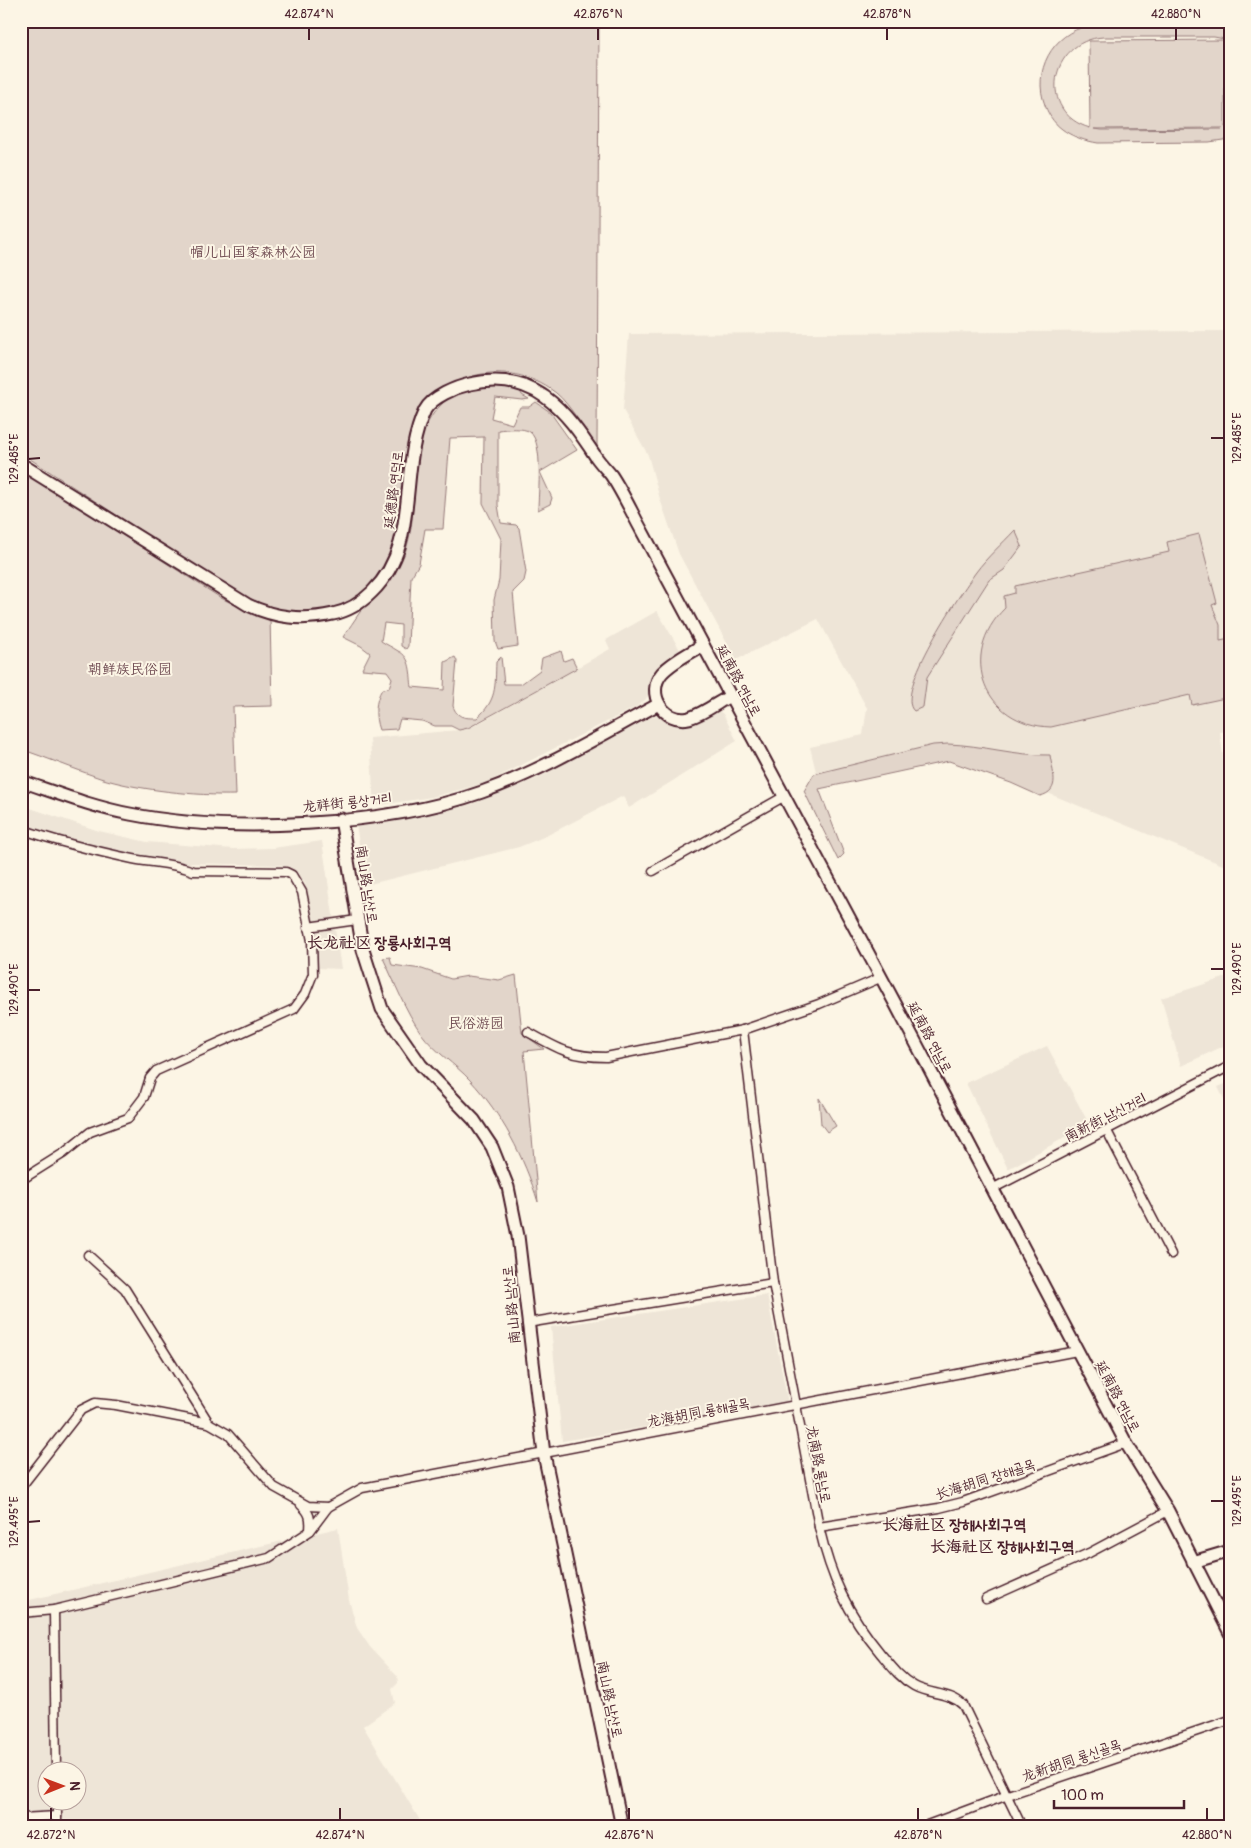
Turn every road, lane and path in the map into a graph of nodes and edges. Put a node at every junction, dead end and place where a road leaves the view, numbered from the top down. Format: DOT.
graph roads {
  1 [pos="598,459"];
  2 [pos="21,464"];
  3 [pos="703,645"];
  4 [pos="730,696"];
  5 [pos="659,704"];
  6 [pos="21,781"];
  7 [pos="783,797"];
  8 [pos="341,819"];
  9 [pos="21,829"];
  10 [pos="653,871"];
  11 [pos="357,920"];
  12 [pos="308,927"];
  13 [pos="880,978"];
  14 [pos="743,1030"];
  15 [pos="528,1032"];
  16 [pos="1230,1066"];
  17 [pos="1107,1132"];
  18 [pos="21,1180"];
  19 [pos="992,1189"];
  20 [pos="88,1254"];
  21 [pos="1171,1254"];
  22 [pos="774,1283"];
  23 [pos="528,1323"];
  24 [pos="1077,1351"];
  25 [pos="795,1406"];
  26 [pos="210,1423"];
  27 [pos="1126,1443"];
  28 [pos="544,1454"];
  29 [pos="21,1487"];
  30 [pos="294,1499"];
  31 [pos="328,1508"];
  32 [pos="1168,1511"];
  33 [pos="819,1527"];
  34 [pos="310,1531"];
  35 [pos="1230,1551"];
  36 [pos="1193,1562"];
  37 [pos="986,1599"];
  38 [pos="54,1610"];
  39 [pos="21,1613"];
  40 [pos="1230,1633"];
  41 [pos="1230,1720"];
  42 [pos="56,1760"];
  43 [pos="1005,1796"];
  44 [pos="57,1810"];
  45 [pos="57,1816"];
  46 [pos="21,1818"];
  47 [pos="57,1827"];
  48 [pos="622,1827"];
  49 [pos="922,1827"];
  50 [pos="1022,1827"];
  1 -- 2 [label="main road, 延德路 연덕로"];
  1 -- 3 [label="main road, 延南路 연남로"];
  3 -- 4 [label="main road, 延南路 연남로"];
  3 -- 5 [label="main road"];
  4 -- 5 [label="main road"];
  4 -- 7 [label="main road, 延南路 연남로"];
  5 -- 8 [label="main road, 龙祥街 룡상거리"];
  6 -- 8 [label="main road, 龙祥街 룡상거리"];
  7 -- 10 [label="street"];
  7 -- 13 [label="main road, 延南路 연남로"];
  8 -- 11 [label="main road, 南山路 남산로"];
  9 -- 12 [label="street"];
  11 -- 12 [label="street"];
  11 -- 23 [label="main road, 南山路 남산로"];
  12 -- 18 [label="street"];
  13 -- 14 [label="street"];
  13 -- 19 [label="main road, 延南路 연남로"];
  14 -- 15 [label="street"];
  14 -- 22 [label="street, 龙南路 룡남로"];
  16 -- 17 [label="street, 南新街 남신거리"];
  17 -- 19 [label="street, 南新街 남신거리"];
  17 -- 21 [label="street"];
  19 -- 24 [label="main road, 延南路 연남로"];
  20 -- 26 [label="street"];
  22 -- 23 [label="street"];
  22 -- 25 [label="street, 龙南路 룡남로"];
  23 -- 28 [label="main road, 南山路 남산로"];
  24 -- 25 [label="street, 龙海胡同 룡해골목"];
  24 -- 27 [label="main road, 延南路 연남로"];
  25 -- 28 [label="street, 龙海胡同 룡해골목"];
  25 -- 33 [label="street, 龙南路 룡남로"];
  26 -- 29 [label="street"];
  26 -- 30 [label="street"];
  27 -- 32 [label="main road, 延南路 연남로"];
  27 -- 33 [label="street, 长海胡同 장해골목"];
  28 -- 31 [label="street, 龙海胡同 룡해골목"];
  28 -- 48 [label="main road, 南山路 남산로"];
  30 -- 31 [label="street"];
  30 -- 34 [label="street"];
  31 -- 34 [label="street"];
  32 -- 36 [label="main road, 延南路 연남로"];
  32 -- 37 [label="street"];
  33 -- 43 [label="street, 龙南路 룡남로"];
  34 -- 38 [label="street"];
  35 -- 36 [label="main road"];
  36 -- 40 [label="main road, 延南路 연남로"];
  38 -- 39 [label="street"];
  38 -- 42 [label="street"];
  41 -- 43 [label="street, 龙新胡同 룡신골목"];
  43 -- 49 [label="street, 龙新胡同 룡신골목"];
  43 -- 50 [label="street, 龙南路 룡남로"];
  44 -- 45 [label="street"];
  45 -- 46 [label="street"];
  45 -- 47 [label="street"];
}
